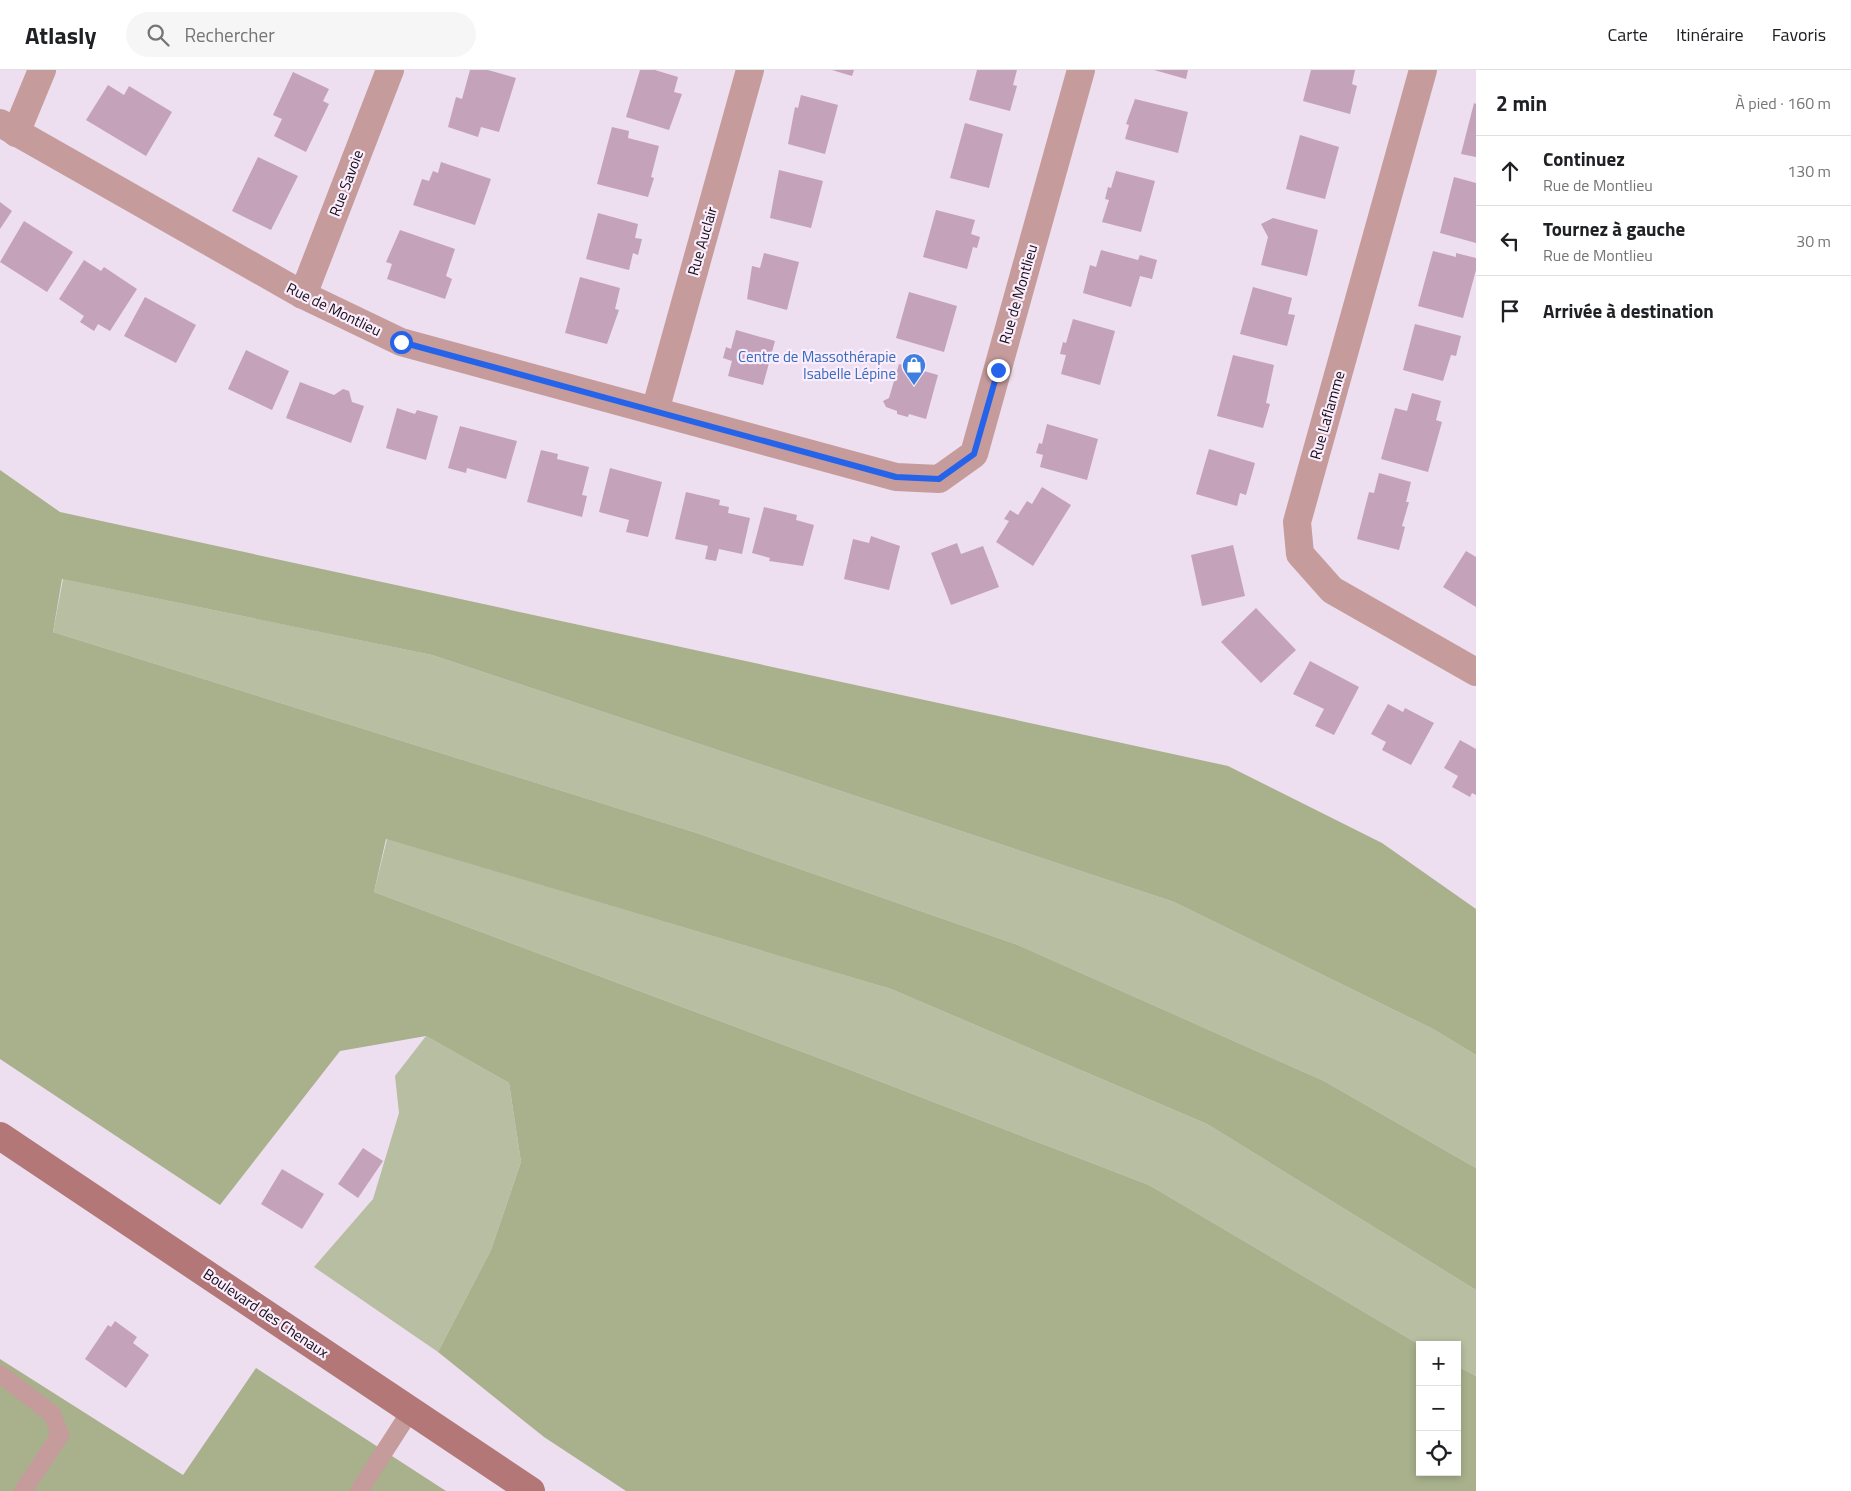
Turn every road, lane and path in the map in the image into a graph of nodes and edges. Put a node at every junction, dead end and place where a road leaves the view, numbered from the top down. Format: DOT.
graph roads {
  1 [pos="42,70"];
  2 [pos="390,70"];
  3 [pos="750,70"];
  4 [pos="1080,70"];
  5 [pos="1423,70"];
  6 [pos="8,128"];
  7 [pos="303,295"];
  8 [pos="655,412"];
  9 [pos="1476,672"];
  10 [pos="0,1136"];
  11 [pos="0,1374"];
  12 [pos="411,1410"];
  13 [pos="23,1491"];
  14 [pos="359,1491"];
  15 [pos="531,1491"];
  1 -- 6 [label="street"];
  2 -- 7 [label="street, Rue Savoie"];
  3 -- 8 [label="street, Rue Auclair"];
  4 -- 8 [label="street, Rue de Montlieu"];
  5 -- 9 [label="street, Rue Laflamme"];
  6 -- 7 [label="street, Rue de Montlieu"];
  7 -- 8 [label="street, Rue de Montlieu"];
  10 -- 12 [label="main road, Boulevard des Chenaux"];
  11 -- 13 [label="lane"];
  12 -- 14 [label="lane"];
  12 -- 15 [label="main road, Boulevard des Chenaux"];
}
